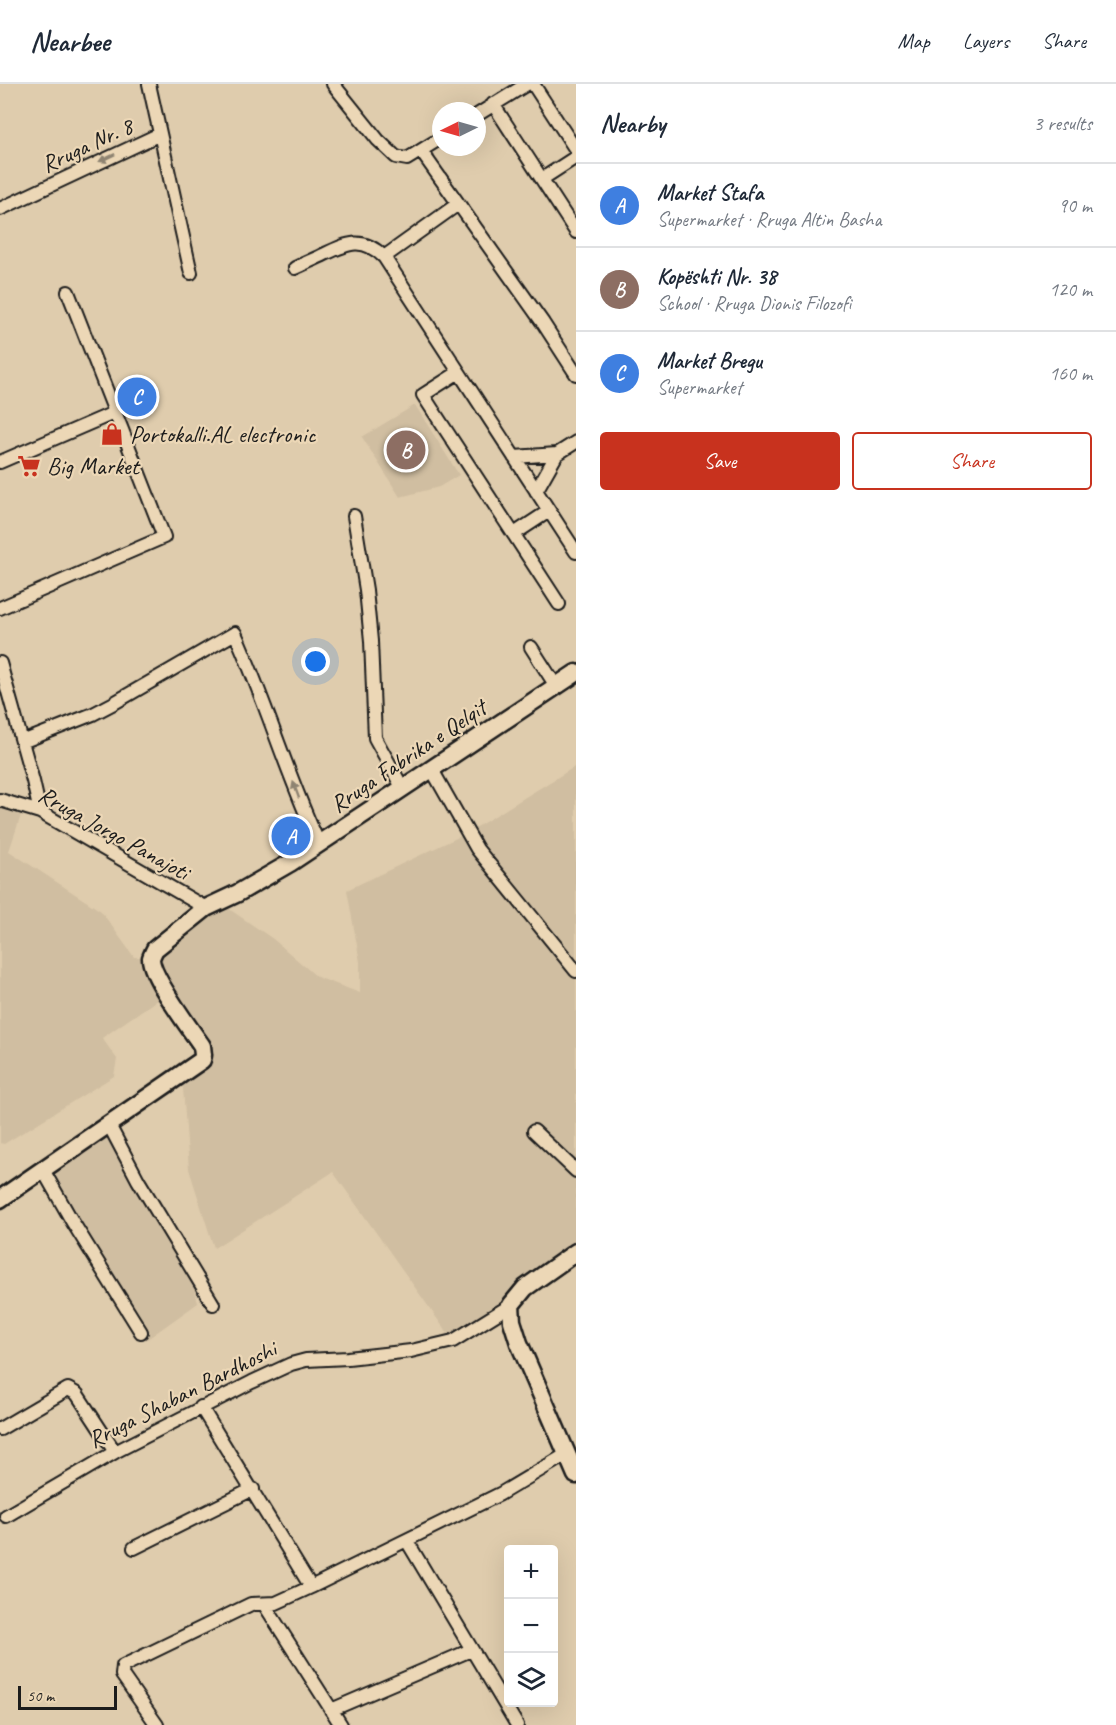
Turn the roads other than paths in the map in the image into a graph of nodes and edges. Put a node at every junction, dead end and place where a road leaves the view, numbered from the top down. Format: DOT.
graph roads {
  1 [pos="149,84"];
  2 [pos="333,84"];
  3 [pos="527,84"];
  4 [pos="532,84"];
  5 [pos="493,104"];
  6 [pos="486,109"];
  7 [pos="160,134"];
  8 [pos="432,144"];
  9 [pos="576,150"];
  10 [pos="422,151"];
  11 [pos="576,157"];
  12 [pos="542,180"];
  13 [pos="458,204"];
  14 [pos="0,209"];
  15 [pos="576,232"];
  16 [pos="384,257"];
  17 [pos="295,268"];
  18 [pos="191,273"];
  19 [pos="68,292"];
  20 [pos="459,372"];
  21 [pos="576,374"];
  22 [pos="116,412"];
  23 [pos="576,442"];
  24 [pos="557,454"];
  25 [pos="514,457"];
  26 [pos="0,462"];
  27 [pos="536,491"];
  28 [pos="549,511"];
  29 [pos="354,516"];
  30 [pos="514,534"];
  31 [pos="576,552"];
  32 [pos="560,604"];
  33 [pos="0,608"];
  34 [pos="531,647"];
  35 [pos="0,663"];
  36 [pos="576,673"];
  37 [pos="556,686"];
  38 [pos="22,742"];
  39 [pos="430,768"];
  40 [pos="402,787"];
  41 [pos="0,800"];
  42 [pos="39,812"];
  43 [pos="319,844"];
  44 [pos="206,908"];
  45 [pos="576,971"];
  46 [pos="109,1125"];
  47 [pos="534,1131"];
  48 [pos="43,1170"];
  49 [pos="576,1171"];
  50 [pos="0,1199"];
  51 [pos="576,1252"];
  52 [pos="213,1304"];
  53 [pos="511,1305"];
  54 [pos="141,1332"];
  55 [pos="201,1407"];
  56 [pos="0,1429"];
  57 [pos="115,1452"];
  58 [pos="567,1454"];
  59 [pos="576,1475"];
  60 [pos="253,1489"];
  61 [pos="6,1516"];
  62 [pos="407,1541"];
  63 [pos="134,1548"];
  64 [pos="311,1587"];
  65 [pos="264,1604"];
  66 [pos="471,1650"];
  67 [pos="331,1710"];
  68 [pos="157,1725"];
  69 [pos="341,1725"];
  70 [pos="517,1725"];
  1 -- 7 [label="street"];
  2 -- 10 [label="street"];
  3 -- 5 [label="street"];
  4 -- 9 [label="street"];
  5 -- 6 [label="street"];
  5 -- 12 [label="street"];
  7 -- 14 [label="street, Rruga Nr. 8, one-way"];
  7 -- 18 [label="street"];
  8 -- 10 [label="street"];
  10 -- 13 [label="street"];
  11 -- 12 [label="street"];
  12 -- 15 [label="street"];
  13 -- 16 [label="street"];
  13 -- 21 [label="street"];
  16 -- 17 [label="street"];
  16 -- 20 [label="street"];
  19 -- 22 [label="street"];
  20 -- 25 [label="street"];
  20 -- 30 [label="street"];
  22 -- 26 [label="street"];
  22 -- 33 [label="street"];
  23 -- 24 [label="street"];
  24 -- 25 [label="street"];
  24 -- 27 [label="street"];
  25 -- 27 [label="street"];
  27 -- 28 [label="street"];
  28 -- 30 [label="street"];
  28 -- 31 [label="street"];
  29 -- 40 [label="street"];
  30 -- 32 [label="street"];
  34 -- 37 [label="street"];
  35 -- 38 [label="street"];
  36 -- 37 [label="street, Rruga Fabrika e Qelqit"];
  37 -- 39 [label="street, Rruga Fabrika e Qelqit"];
  38 -- 42 [label="street"];
  43 -- 38 [label="street, one-way"];
  39 -- 40 [label="street, Rruga Fabrika e Qelqit"];
  39 -- 45 [label="street"];
  40 -- 43 [label="street, Rruga Fabrika e Qelqit"];
  41 -- 42 [label="street, Rruga Jorgo Panajoti"];
  42 -- 44 [label="street, Rruga Jorgo Panajoti"];
  43 -- 44 [label="street, Rruga Fabrika e Qelqit"];
  44 -- 46 [label="street, Rruga Fabrika e Qelqit"];
  46 -- 48 [label="street, Rruga Fabrika e Qelqit"];
  46 -- 52 [label="street"];
  47 -- 49 [label="street"];
  48 -- 50 [label="street, Rruga Fabrika e Qelqit"];
  48 -- 54 [label="street"];
  51 -- 53 [label="street, Rruga Shaban Bardhoshi"];
  53 -- 55 [label="street, Rruga Shaban Bardhoshi"];
  53 -- 58 [label="street"];
  55 -- 57 [label="street, Rruga Shaban Bardhoshi"];
  55 -- 60 [label="street"];
  56 -- 57 [label="street"];
  57 -- 61 [label="street, Rruga Shaban Bardhoshi"];
  58 -- 59 [label="street"];
  58 -- 62 [label="street"];
  60 -- 63 [label="street"];
  60 -- 64 [label="street"];
  62 -- 64 [label="street"];
  62 -- 66 [label="street"];
  64 -- 65 [label="street"];
  65 -- 67 [label="street"];
  65 -- 68 [label="street"];
  66 -- 67 [label="street"];
  66 -- 70 [label="street"];
  67 -- 69 [label="street"];
}
